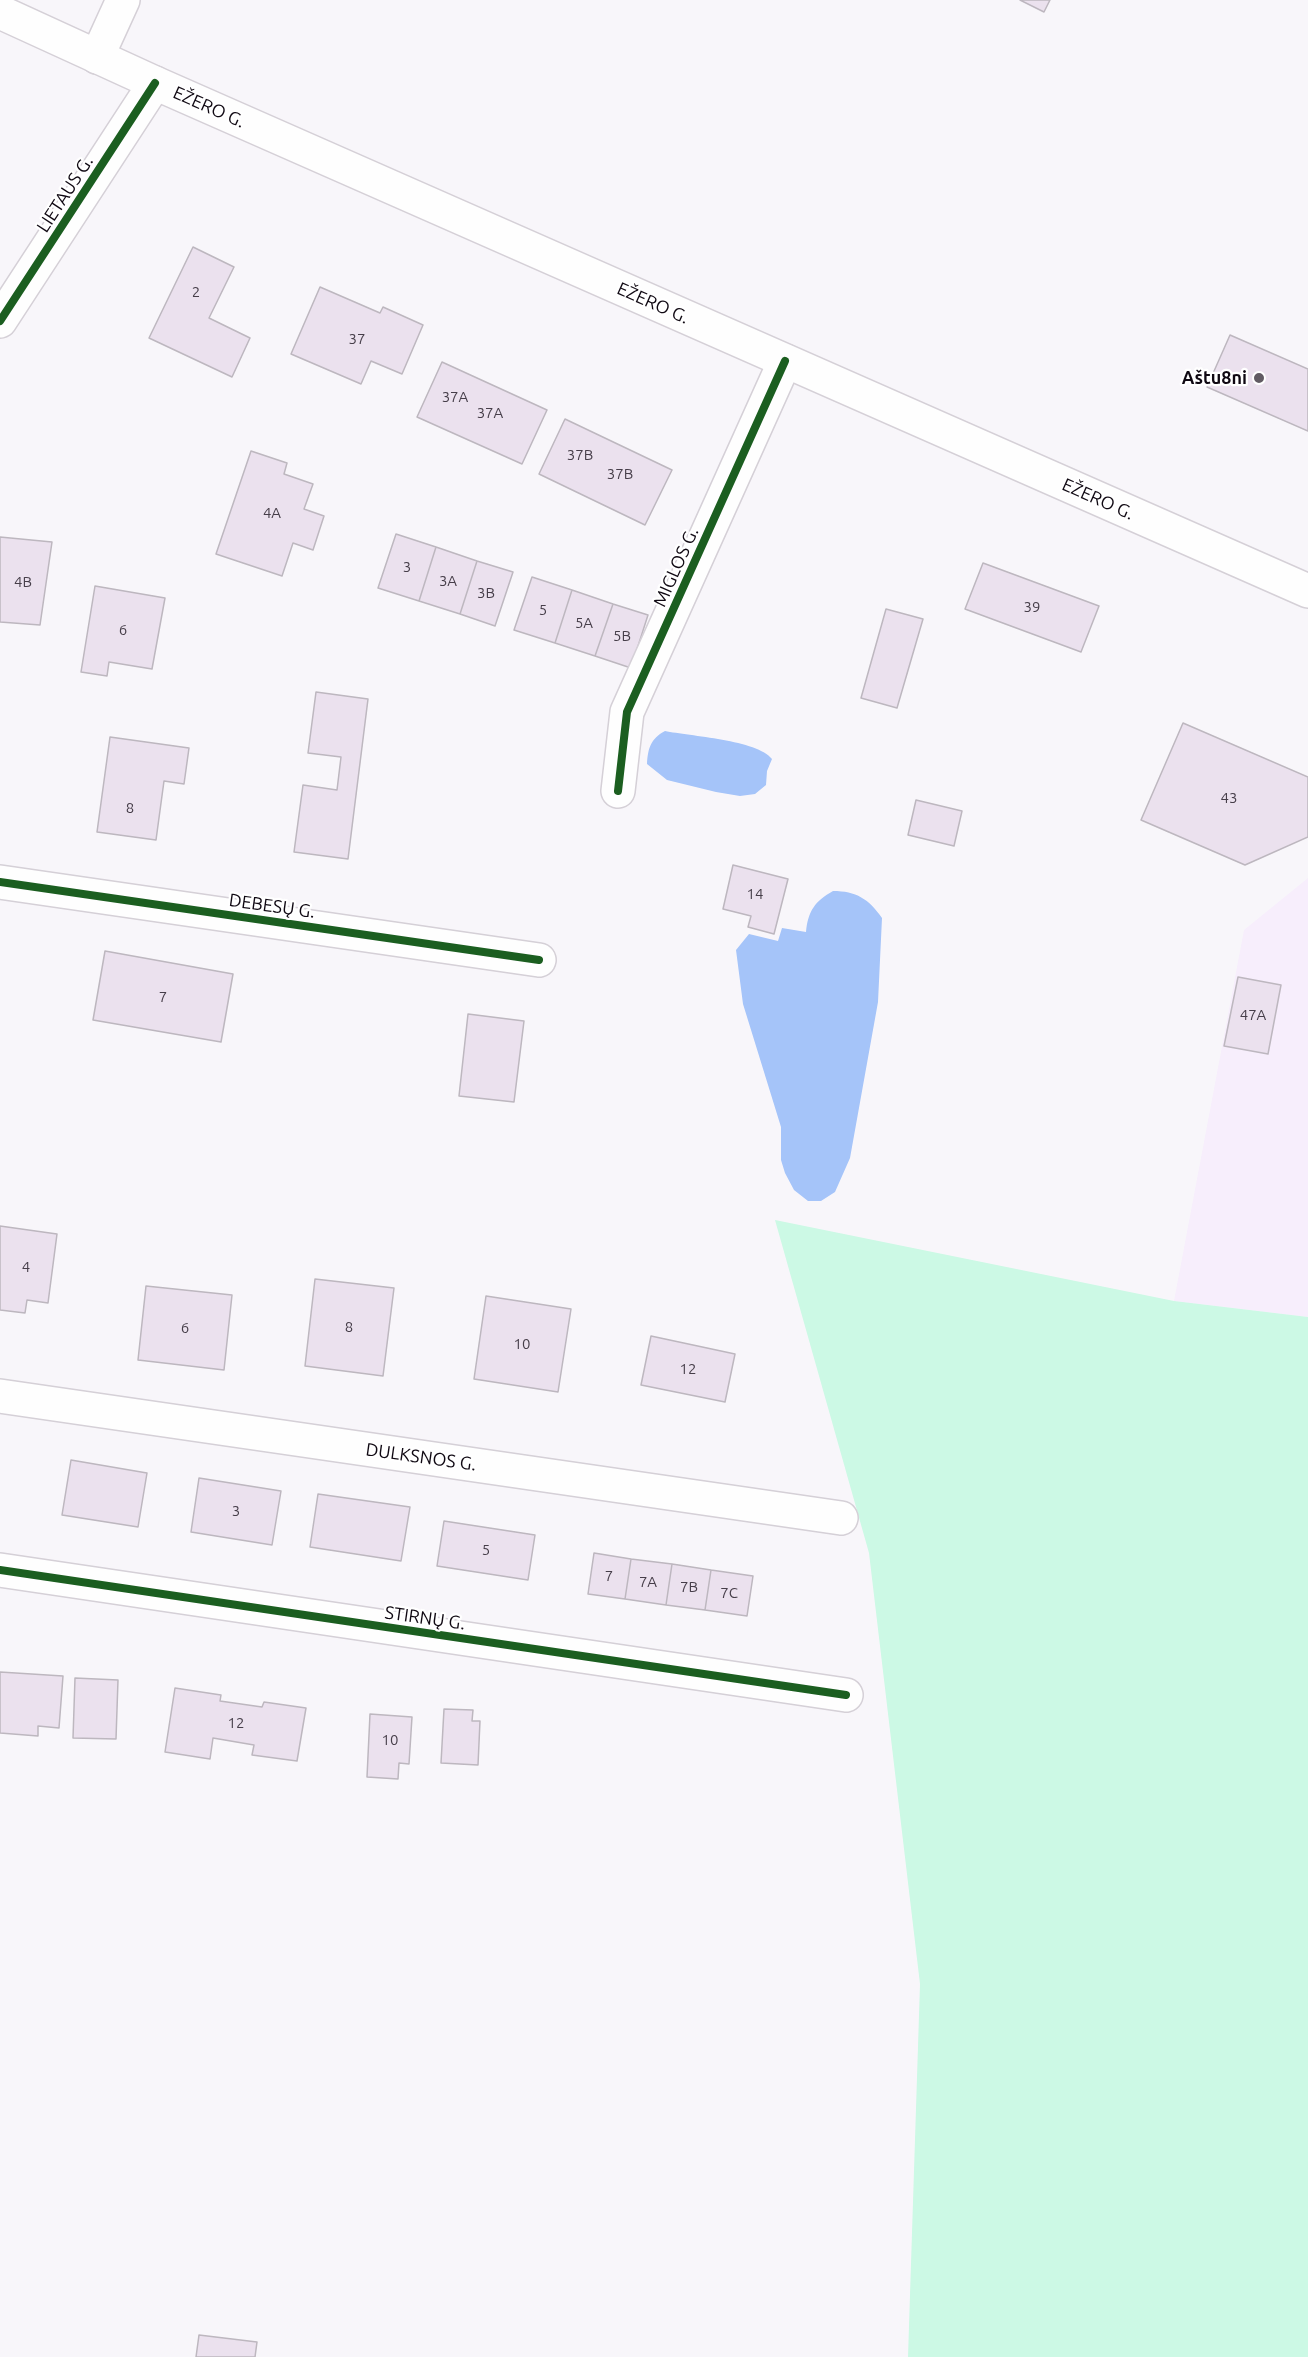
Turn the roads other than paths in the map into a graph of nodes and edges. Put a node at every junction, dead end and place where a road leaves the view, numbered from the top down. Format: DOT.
graph roads {
  1 [pos="123,0"];
  2 [pos="0,12"];
  3 [pos="97,57"];
  4 [pos="155,83"];
  5 [pos="0,321"];
  6 [pos="785,361"];
  7 [pos="1308,591"];
  8 [pos="618,791"];
  9 [pos="0,882"];
  10 [pos="539,960"];
  11 [pos="0,1396"];
  12 [pos="841,1518"];
  13 [pos="0,1570"];
  14 [pos="846,1695"];
  1 -- 3 [label="street"];
  2 -- 3 [label="street, EŽERO G."];
  3 -- 4 [label="street, EŽERO G."];
  4 -- 5 [label="street, LIETAUS G."];
  4 -- 6 [label="street, EŽERO G."];
  6 -- 7 [label="street, EŽERO G."];
  6 -- 8 [label="street, MIGLOS G."];
  9 -- 10 [label="street, DEBESŲ G."];
  11 -- 12 [label="street, DULKSNOS G."];
  13 -- 14 [label="street, STIRNŲ G."];
}
